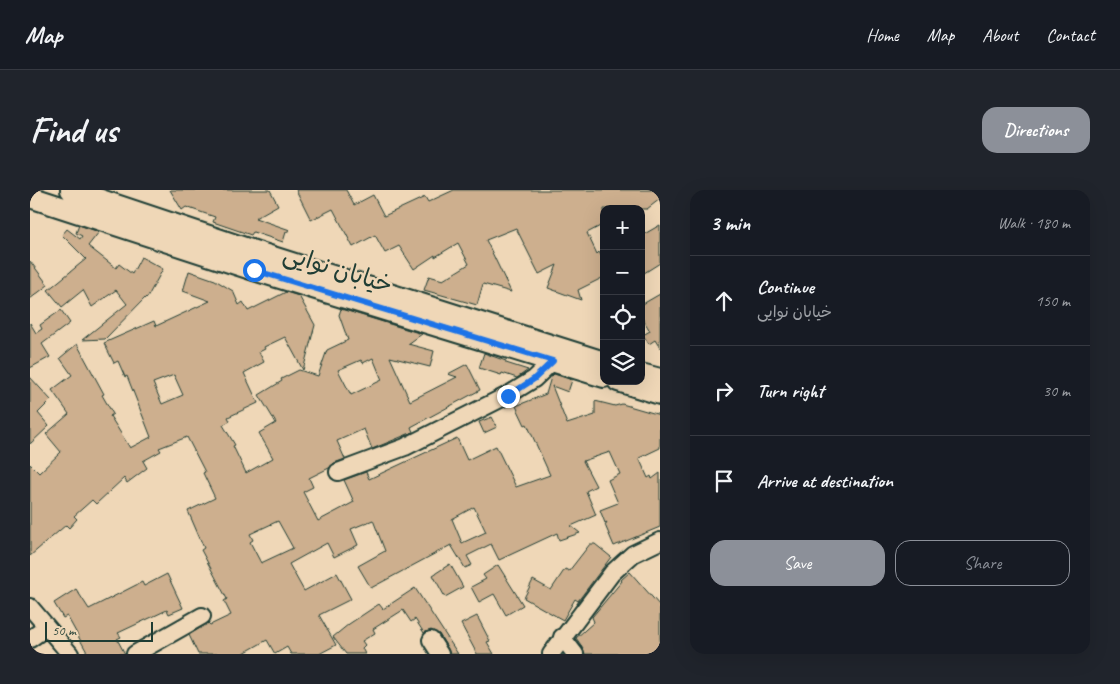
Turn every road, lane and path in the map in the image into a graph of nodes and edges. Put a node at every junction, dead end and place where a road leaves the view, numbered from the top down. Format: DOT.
graph roads {
  1 [pos="71,190"];
  2 [pos="30,197"];
  3 [pos="553,361"];
  4 [pos="600,361"];
  5 [pos="645,375"];
  6 [pos="600,376"];
  7 [pos="660,379"];
  8 [pos="631,385"];
  9 [pos="660,394"];
  10 [pos="338,472"];
  11 [pos="660,541"];
  12 [pos="30,607"];
  13 [pos="202,616"];
  14 [pos="46,627"];
  15 [pos="562,637"];
  16 [pos="30,639"];
  17 [pos="431,640"];
  18 [pos="70,654"];
  19 [pos="135,654"];
  20 [pos="440,654"];
  21 [pos="551,654"];
  22 [pos="575,654"];
  1 -- 4 [label="street, خیابان نوایی"];
  2 -- 3 [label="street, خیابان نوایی"];
  3 -- 6 [label="street, خیابان نوایی"];
  3 -- 10 [label="street"];
  5 -- 7 [label="street"];
  8 -- 9 [label="street"];
  11 -- 15 [label="street"];
  12 -- 14 [label="street"];
  13 -- 19 [label="street"];
  14 -- 16 [label="street"];
  14 -- 18 [label="street"];
  15 -- 21 [label="street"];
  15 -- 22 [label="street"];
  17 -- 20 [label="street"];
}
